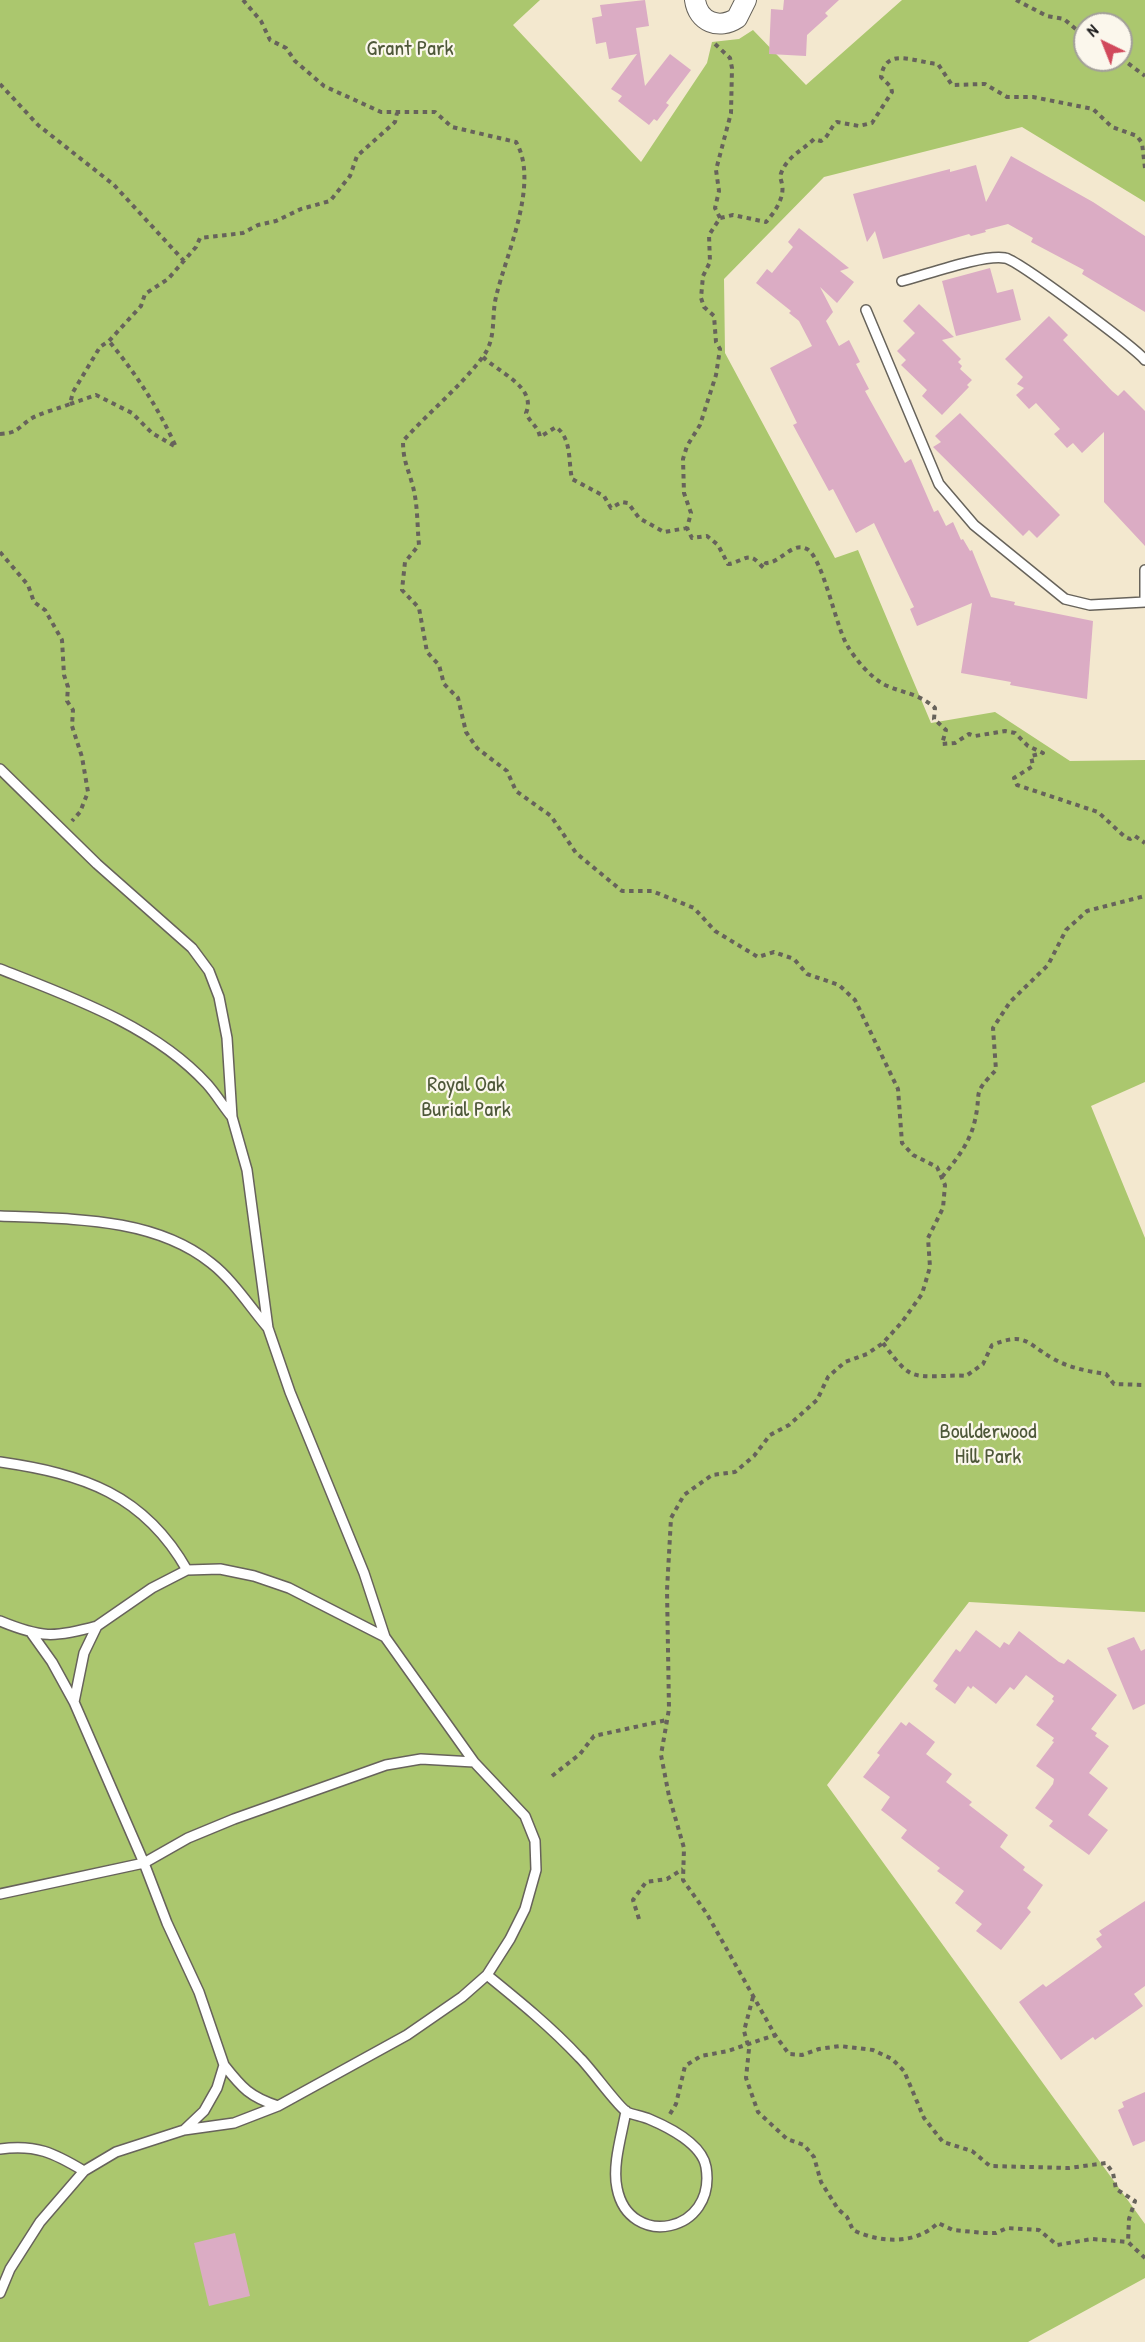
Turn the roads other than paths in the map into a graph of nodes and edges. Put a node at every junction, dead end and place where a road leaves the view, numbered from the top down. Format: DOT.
graph roads {
  1 [pos="695,0"];
  2 [pos="746,0"];
  3 [pos="902,281"];
  4 [pos="866,310"];
  5 [pos="1145,360"];
  6 [pos="1145,570"];
  7 [pos="1145,602"];
  8 [pos="0,769"];
  9 [pos="0,969"];
  10 [pos="232,1117"];
  11 [pos="0,1216"];
  12 [pos="268,1328"];
  13 [pos="0,1462"];
  14 [pos="187,1570"];
  15 [pos="0,1621"];
  16 [pos="98,1626"];
  17 [pos="32,1634"];
  18 [pos="385,1637"];
  19 [pos="74,1701"];
  20 [pos="474,1762"];
  21 [pos="144,1863"];
  22 [pos="0,1894"];
  23 [pos="488,1975"];
  24 [pos="224,2065"];
  25 [pos="278,2106"];
  26 [pos="626,2111"];
  27 [pos="184,2130"];
  28 [pos="0,2149"];
  29 [pos="84,2171"];
  30 [pos="0,2293"];
  1 -- 2 [label="street"];
  3 -- 5 [label="lane"];
  4 -- 7 [label="lane"];
  6 -- 7 [label="lane"];
  8 -- 10 [label="lane"];
  9 -- 10 [label="lane"];
  10 -- 12 [label="lane"];
  11 -- 12 [label="lane"];
  12 -- 18 [label="lane"];
  13 -- 14 [label="lane"];
  14 -- 16 [label="lane"];
  14 -- 18 [label="lane"];
  15 -- 17 [label="lane"];
  16 -- 17 [label="lane"];
  16 -- 19 [label="lane"];
  17 -- 19 [label="lane"];
  18 -- 20 [label="lane"];
  19 -- 21 [label="lane"];
  20 -- 21 [label="lane"];
  20 -- 23 [label="lane"];
  21 -- 22 [label="lane"];
  21 -- 24 [label="lane"];
  23 -- 25 [label="lane"];
  23 -- 26 [label="lane"];
  24 -- 25 [label="lane"];
  24 -- 27 [label="lane"];
  25 -- 27 [label="lane"];
  26 -- 26 [label="lane"];
  27 -- 29 [label="lane"];
  28 -- 29 [label="lane"];
  29 -- 30 [label="lane"];
}
